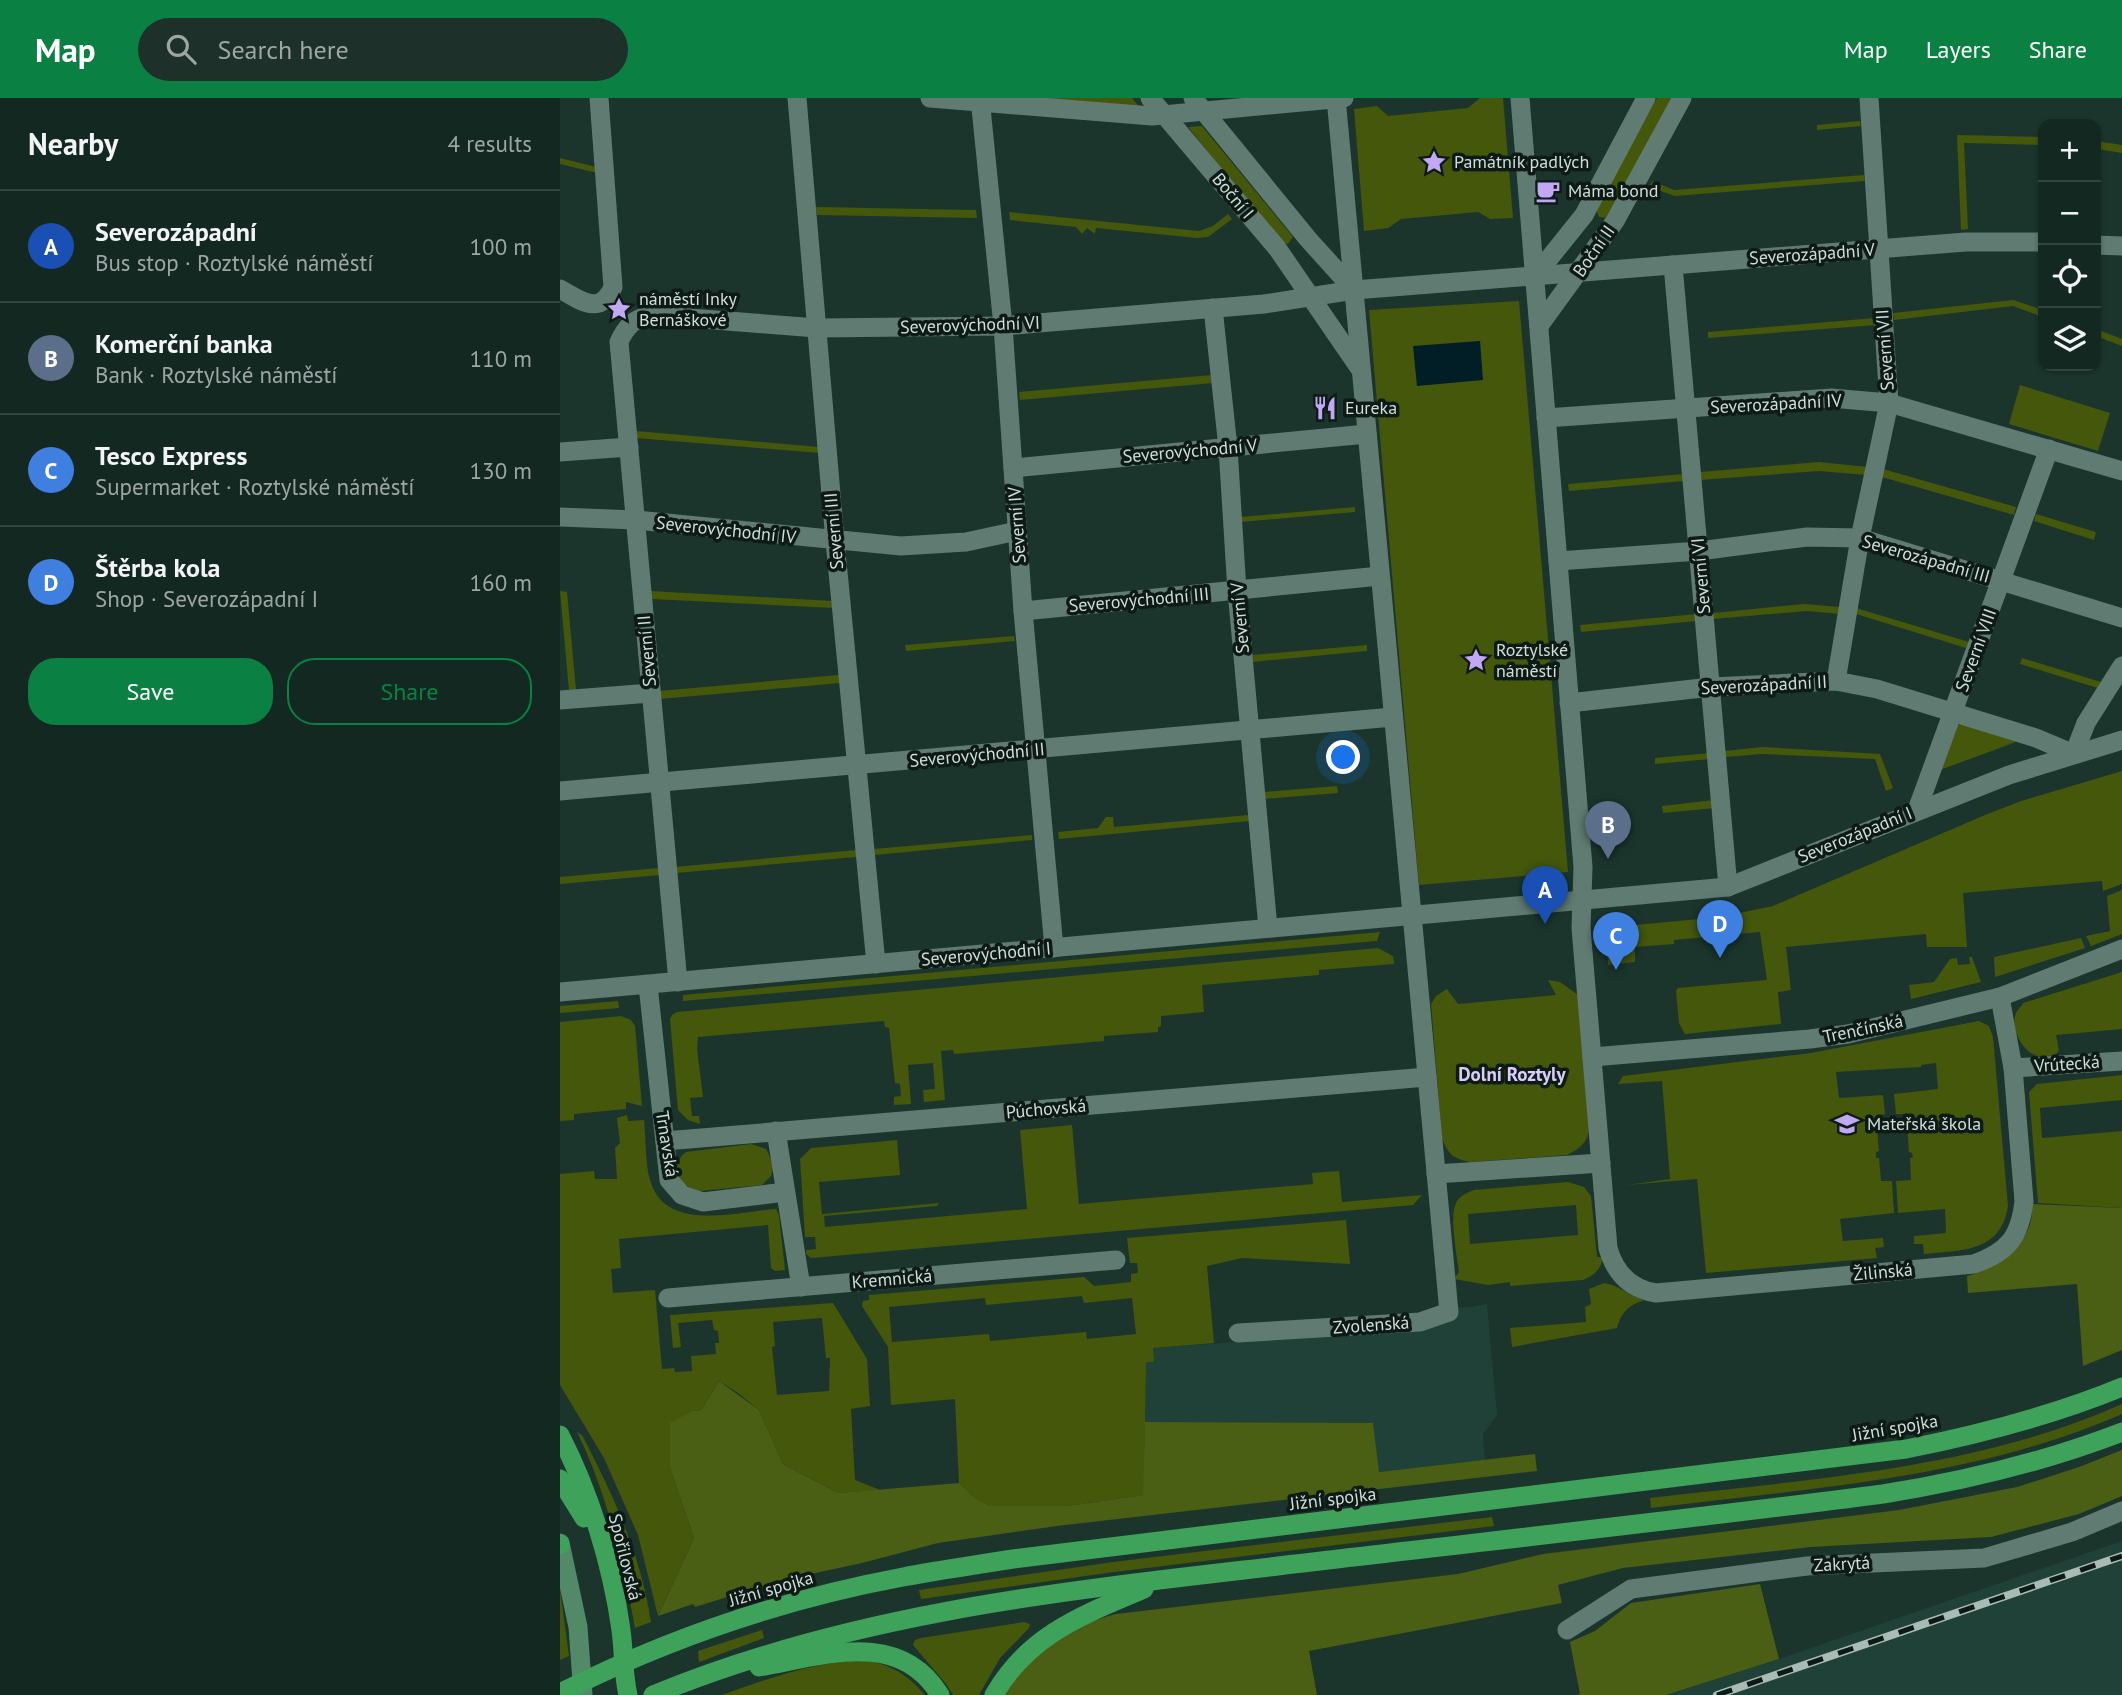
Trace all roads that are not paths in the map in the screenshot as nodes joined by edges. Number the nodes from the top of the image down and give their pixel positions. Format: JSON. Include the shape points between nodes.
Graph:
{"nodes":[{"id":1,"x":599,"y":98,"type":"edge"},
{"id":2,"x":797,"y":98,"type":"edge"},
{"id":3,"x":930,"y":98,"type":"edge"},
{"id":4,"x":1150,"y":98,"type":"edge"},
{"id":5,"x":1336,"y":98,"type":"edge"},
{"id":6,"x":1344,"y":98,"type":"edge"},
{"id":7,"x":1520,"y":98,"type":"edge"},
{"id":8,"x":1646,"y":98,"type":"edge"},
{"id":9,"x":1682,"y":98,"type":"edge"},
{"id":10,"x":1869,"y":98,"type":"edge"},
{"id":11,"x":980,"y":100,"type":"edge"},
{"id":12,"x":1199,"y":105,"type":"edge"},
{"id":13,"x":1165,"y":116,"type":"junction"},
{"id":14,"x":2038,"y":242,"type":"edge"},
{"id":15,"x":1879,"y":249,"type":"junction"},
{"id":16,"x":1673,"y":265,"type":"junction"},
{"id":17,"x":1580,"y":272,"type":"junction"},
{"id":18,"x":1535,"y":276,"type":"junction"},
{"id":19,"x":560,"y":289,"type":"edge"},
{"id":20,"x":1354,"y":290,"type":"junction"},
{"id":21,"x":1311,"y":298,"type":"junction"},
{"id":22,"x":1213,"y":308,"type":"junction"},
{"id":23,"x":631,"y":324,"type":"joint"},
{"id":24,"x":1003,"y":326,"type":"junction"},
{"id":25,"x":1539,"y":326,"type":"junction"},
{"id":26,"x":817,"y":328,"type":"junction"},
{"id":27,"x":1361,"y":370,"type":"junction"},
{"id":28,"x":1889,"y":403,"type":"junction"},
{"id":29,"x":1686,"y":409,"type":"junction"},
{"id":30,"x":1546,"y":418,"type":"junction"},
{"id":31,"x":1367,"y":434,"type":"junction"},
{"id":32,"x":629,"y":447,"type":"junction"},
{"id":33,"x":1228,"y":448,"type":"junction"},
{"id":34,"x":2049,"y":450,"type":"junction"},
{"id":35,"x":560,"y":452,"type":"edge"},
{"id":36,"x":1013,"y":468,"type":"junction"},
{"id":37,"x":2122,"y":471,"type":"edge"},
{"id":38,"x":560,"y":517,"type":"edge"},
{"id":39,"x":636,"y":520,"type":"junction"},
{"id":40,"x":1017,"y":531,"type":"junction"},
{"id":41,"x":1860,"y":538,"type":"junction"},
{"id":42,"x":835,"y":541,"type":"junction"},
{"id":43,"x":1699,"y":551,"type":"junction"},
{"id":44,"x":1558,"y":561,"type":"junction"},
{"id":45,"x":1380,"y":576,"type":"junction"},
{"id":46,"x":2001,"y":581,"type":"junction"},
{"id":47,"x":1237,"y":591,"type":"junction"},
{"id":48,"x":1023,"y":611,"type":"junction"},
{"id":49,"x":2122,"y":618,"type":"edge"},
{"id":50,"x":2122,"y":666,"type":"edge"},
{"id":51,"x":1836,"y":681,"type":"junction"},
{"id":52,"x":1711,"y":687,"type":"junction"},
{"id":53,"x":651,"y":693,"type":"junction"},
{"id":54,"x":560,"y":700,"type":"edge"},
{"id":55,"x":1569,"y":702,"type":"junction"},
{"id":56,"x":1954,"y":713,"type":"junction"},
{"id":57,"x":1393,"y":717,"type":"junction"},
{"id":58,"x":1249,"y":731,"type":"junction"},
{"id":59,"x":2122,"y":740,"type":"edge"},
{"id":60,"x":1036,"y":749,"type":"junction"},
{"id":61,"x":2074,"y":754,"type":"junction"},
{"id":62,"x":857,"y":766,"type":"junction"},
{"id":63,"x":659,"y":782,"type":"junction"},
{"id":64,"x":560,"y":791,"type":"edge"},
{"id":65,"x":1917,"y":810,"type":"junction"},
{"id":66,"x":1728,"y":887,"type":"junction"},
{"id":67,"x":1582,"y":900,"type":"junction"},
{"id":68,"x":1412,"y":915,"type":"junction"},
{"id":69,"x":1268,"y":929,"type":"junction"},
{"id":70,"x":1054,"y":948,"type":"junction"},
{"id":71,"x":2122,"y":949,"type":"edge"},
{"id":72,"x":876,"y":964,"type":"junction"},
{"id":73,"x":678,"y":982,"type":"junction"},
{"id":74,"x":648,"y":985,"type":"junction"},
{"id":75,"x":560,"y":992,"type":"edge"},
{"id":76,"x":2000,"y":997,"type":"junction"},
{"id":77,"x":1592,"y":1056,"type":"junction"},
{"id":78,"x":2122,"y":1061,"type":"edge"},
{"id":79,"x":2013,"y":1068,"type":"junction"},
{"id":80,"x":1427,"y":1077,"type":"junction"},
{"id":81,"x":776,"y":1131,"type":"junction"},
{"id":82,"x":665,"y":1141,"type":"junction"},
{"id":83,"x":1601,"y":1163,"type":"junction"},
{"id":84,"x":1436,"y":1174,"type":"junction"},
{"id":85,"x":785,"y":1192,"type":"junction"},
{"id":86,"x":1115,"y":1260,"type":"dead end"},
{"id":87,"x":801,"y":1287,"type":"junction"},
{"id":88,"x":668,"y":1298,"type":"dead end"},
{"id":89,"x":1238,"y":1334,"type":"dead end"},
{"id":90,"x":2122,"y":1387,"type":"edge"},
{"id":91,"x":2122,"y":1432,"type":"edge"},
{"id":92,"x":560,"y":1435,"type":"edge"},
{"id":93,"x":560,"y":1479,"type":"edge"},
{"id":94,"x":2122,"y":1511,"type":"edge"},
{"id":95,"x":560,"y":1544,"type":"edge"},
{"id":96,"x":606,"y":1559,"type":"junction"},
{"id":97,"x":1165,"y":1579,"type":"junction"},
{"id":98,"x":1567,"y":1630,"type":"dead end"},
{"id":99,"x":699,"y":1676,"type":"junction"},
{"id":100,"x":560,"y":1687,"type":"edge"},
{"id":101,"x":585,"y":1687,"type":"edge"},
{"id":102,"x":626,"y":1691,"type":"edge"},
{"id":103,"x":560,"y":1693,"type":"edge"},
{"id":104,"x":653,"y":1695,"type":"edge"},
{"id":105,"x":940,"y":1695,"type":"edge"},
{"id":106,"x":994,"y":1695,"type":"edge"}],
"edges":[{"from":1,"to":19,"type":"street","via":[[613,288],[602,302],[588,304]]},
{"from":2,"to":26,"type":"street","name":"Severní III"},
{"from":3,"to":11,"type":"street"},
{"from":4,"to":13,"type":"street","name":"Boční I"},
{"from":5,"to":6,"type":"street"},
{"from":5,"to":12,"type":"street"},
{"from":5,"to":20,"type":"street"},
{"from":7,"to":18,"type":"street"},
{"from":8,"to":18,"type":"street","name":"Boční II","via":[[1584,215]]},
{"from":9,"to":17,"type":"street","name":"Boční II","via":[[1615,221]]},
{"from":10,"to":15,"type":"street","name":"Severní VII"},
{"from":11,"to":13,"type":"street"},
{"from":11,"to":24,"type":"street","name":"Severní IV"},
{"from":12,"to":13,"type":"street"},
{"from":12,"to":20,"type":"street","name":"Boční I"},
{"from":13,"to":21,"type":"street","name":"Boční I","via":[[1277,248]]},
{"from":14,"to":15,"type":"street","name":"Severozápadní V"},
{"from":15,"to":16,"type":"street","name":"Severozápadní V"},
{"from":15,"to":28,"type":"street","name":"Severní VII"},
{"from":16,"to":17,"type":"street","name":"Severozápadní V"},
{"from":16,"to":29,"type":"street","name":"Severní VI"},
{"from":17,"to":18,"type":"street","name":"Severozápadní V"},
{"from":17,"to":25,"type":"street","name":"Boční II"},
{"from":18,"to":20,"type":"street"},
{"from":18,"to":25,"type":"street"},
{"from":20,"to":21,"type":"street","name":"Severovýchodní VI"},
{"from":20,"to":27,"type":"street"},
{"from":21,"to":22,"type":"street","name":"Severovýchodní VI"},
{"from":21,"to":27,"type":"street"},
{"from":22,"to":24,"type":"street","name":"Severovýchodní VI"},
{"from":22,"to":33,"type":"street","name":"Severní V"},
{"from":23,"to":26,"type":"street","name":"Severovýchodní VI","via":[[652,315]]},
{"from":23,"to":32,"type":"street","name":"Severní II","via":[[619,342]]},
{"from":24,"to":26,"type":"street","name":"Severovýchodní VI"},
{"from":24,"to":36,"type":"street","name":"Severní IV"},
{"from":25,"to":30,"type":"street"},
{"from":26,"to":42,"type":"street","name":"Severní III"},
{"from":27,"to":31,"type":"street"},
{"from":28,"to":29,"type":"street","name":"Severozápadní IV","via":[[1831,398]]},
{"from":28,"to":34,"type":"street","name":"Severozápadní IV"},
{"from":28,"to":41,"type":"street","name":"Severní VII"},
{"from":29,"to":30,"type":"street","name":"Severozápadní IV"},
{"from":29,"to":43,"type":"street","name":"Severní VI"},
{"from":30,"to":44,"type":"street"},
{"from":31,"to":33,"type":"street","name":"Severovýchodní V"},
{"from":31,"to":45,"type":"street"},
{"from":32,"to":35,"type":"street"},
{"from":32,"to":39,"type":"street","name":"Severní II"},
{"from":33,"to":36,"type":"street","name":"Severovýchodní V"},
{"from":33,"to":47,"type":"street","name":"Severní V"},
{"from":34,"to":37,"type":"street","name":"Severozápadní IV"},
{"from":34,"to":46,"type":"street","name":"Severní VIII"},
{"from":36,"to":40,"type":"street","name":"Severní IV"},
{"from":38,"to":39,"type":"street","name":"Severovýchodní IV"},
{"from":39,"to":42,"type":"street","name":"Severovýchodní IV"},
{"from":39,"to":53,"type":"street","name":"Severní II"},
{"from":40,"to":42,"type":"street","name":"Severovýchodní IV","via":[[929,545]]},
{"from":40,"to":48,"type":"street","name":"Severní IV"},
{"from":41,"to":43,"type":"street","name":"Severozápadní III","via":[[1807,537]]},
{"from":41,"to":46,"type":"street","name":"Severozápadní III"},
{"from":41,"to":51,"type":"street","name":"Severní VII"},
{"from":42,"to":62,"type":"street","name":"Severní III"},
{"from":43,"to":44,"type":"street","name":"Severozápadní III"},
{"from":43,"to":52,"type":"street","name":"Severní VI"},
{"from":44,"to":55,"type":"street"},
{"from":45,"to":47,"type":"street","name":"Severovýchodní III"},
{"from":45,"to":57,"type":"street"},
{"from":46,"to":49,"type":"street","name":"Severozápadní III"},
{"from":46,"to":56,"type":"street","name":"Severní VIII"},
{"from":47,"to":48,"type":"street","name":"Severovýchodní III"},
{"from":47,"to":58,"type":"street","name":"Severní V"},
{"from":48,"to":60,"type":"street","name":"Severní IV"},
{"from":50,"to":61,"type":"street","via":[[2086,723]]},
{"from":51,"to":52,"type":"street","name":"Severozápadní II"},
{"from":51,"to":56,"type":"street","name":"Severozápadní II"},
{"from":52,"to":55,"type":"street","name":"Severozápadní II"},
{"from":52,"to":66,"type":"street","name":"Severní VI"},
{"from":53,"to":54,"type":"street"},
{"from":53,"to":63,"type":"street","name":"Severní II"},
{"from":55,"to":67,"type":"street"},
{"from":56,"to":61,"type":"street","name":"Severozápadní II"},
{"from":56,"to":65,"type":"street","name":"Severní VIII"},
{"from":57,"to":58,"type":"street","name":"Severovýchodní II"},
{"from":57,"to":68,"type":"street"},
{"from":58,"to":60,"type":"street","name":"Severovýchodní II"},
{"from":58,"to":69,"type":"street","name":"Severní V"},
{"from":59,"to":61,"type":"street","name":"Severozápadní I"},
{"from":60,"to":62,"type":"street","name":"Severovýchodní II"},
{"from":60,"to":70,"type":"street","name":"Severní IV"},
{"from":61,"to":65,"type":"street","name":"Severozápadní I"},
{"from":62,"to":63,"type":"street","name":"Severovýchodní II"},
{"from":62,"to":72,"type":"street","name":"Severní III"},
{"from":63,"to":64,"type":"street","name":"Severovýchodní II"},
{"from":63,"to":73,"type":"street","name":"Severní II"},
{"from":65,"to":66,"type":"street","name":"Severozápadní I"},
{"from":66,"to":67,"type":"street","name":"Severozápadní I"},
{"from":67,"to":68,"type":"street"},
{"from":67,"to":77,"type":"street"},
{"from":68,"to":69,"type":"street","name":"Severovýchodní I"},
{"from":68,"to":80,"type":"street"},
{"from":69,"to":70,"type":"street","name":"Severovýchodní I"},
{"from":70,"to":72,"type":"street","name":"Severovýchodní I"},
{"from":71,"to":76,"type":"street","name":"Trenčínská"},
{"from":72,"to":73,"type":"street","name":"Severovýchodní I"},
{"from":73,"to":74,"type":"street","name":"Severovýchodní I"},
{"from":74,"to":75,"type":"street","name":"Severovýchodní I"},
{"from":74,"to":82,"type":"street","name":"Trnavská"},
{"from":76,"to":77,"type":"street","name":"Trenčínská","via":[[1823,1037]]},
{"from":76,"to":79,"type":"street","name":"Žilinská"},
{"from":77,"to":83,"type":"street"},
{"from":78,"to":79,"type":"street","name":"Vrútecká"},
{"from":79,"to":83,"type":"street","name":"Žilinská","via":[[2022,1216],[2009,1244],[1994,1257],[1974,1264],[1643,1291],[1612,1264]]},
{"from":80,"to":81,"type":"street","name":"Púchovská"},
{"from":80,"to":84,"type":"street"},
{"from":81,"to":82,"type":"street","name":"Púchovská"},
{"from":81,"to":85,"type":"street"},
{"from":82,"to":85,"type":"street","name":"Trnavská","via":[[670,1180],[682,1195],[703,1202]]},
{"from":83,"to":84,"type":"street"},
{"from":84,"to":89,"type":"street","name":"Zvolenská","via":[[1449,1312],[1420,1322]]},
{"from":85,"to":87,"type":"street"},
{"from":86,"to":87,"type":"street","name":"Kremnická"},
{"from":87,"to":88,"type":"street","name":"Kremnická"},
{"from":90,"to":101,"type":"highway","name":"Jižní spojka","via":[[2003,1428],[1906,1449],[1013,1559],[901,1577],[697,1634]]},
{"from":91,"to":97,"type":"highway","via":[[2005,1470],[1897,1492]]},
{"from":92,"to":96,"type":"highway","name":"Spořilovská","via":[[582,1483]]},
{"from":93,"to":96,"type":"highway"},
{"from":94,"to":98,"type":"street","name":"Zakrytá","via":[[2072,1532],[1984,1558],[1807,1566],[1631,1589]]},
{"from":95,"to":101,"type":"main road"},
{"from":96,"to":102,"type":"highway","name":"Spořilovská","via":[[621,1630]]},
{"from":97,"to":99,"type":"highway","via":[[900,1619],[799,1644]]},
{"from":97,"to":106,"type":"highway","via":[[1048,1635],[1018,1662]]},
{"from":99,"to":104,"type":"highway"},
{"from":99,"to":105,"type":"highway","via":[[849,1652],[878,1652],[918,1667]]},
{"from":100,"to":101,"type":"highway"},
{"from":101,"to":103,"type":"highway","name":"Jižní spojka"}]}
